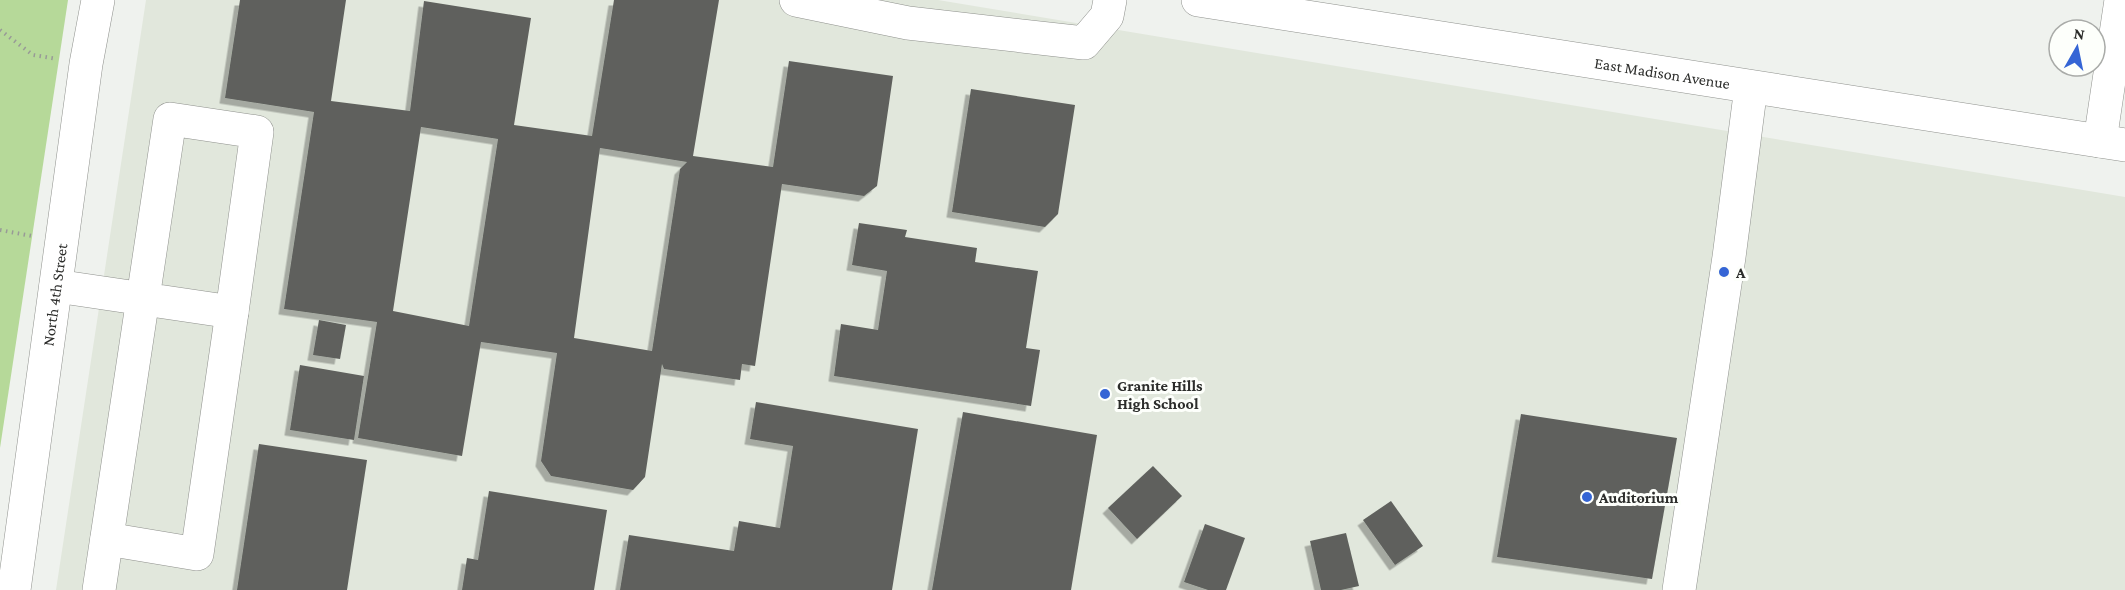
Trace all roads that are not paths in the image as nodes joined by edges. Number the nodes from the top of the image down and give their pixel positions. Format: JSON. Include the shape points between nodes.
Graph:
{"nodes":[{"id":1,"x":98,"y":0,"type":"edge"},
{"id":2,"x":796,"y":0,"type":"edge"},
{"id":3,"x":1110,"y":0,"type":"edge"},
{"id":4,"x":1198,"y":0,"type":"edge"},
{"id":5,"x":2121,"y":0,"type":"edge"},
{"id":6,"x":1751,"y":87,"type":"junction"},
{"id":7,"x":2113,"y":143,"type":"edge"},
{"id":8,"x":56,"y":286,"type":"junction"},
{"id":9,"x":144,"y":299,"type":"junction"},
{"id":10,"x":232,"y":312,"type":"junction"},
{"id":11,"x":107,"y":539,"type":"junction"},
{"id":12,"x":22,"y":589,"type":"edge"},
{"id":13,"x":99,"y":590,"type":"edge"},
{"id":14,"x":1679,"y":590,"type":"edge"}],
"edges":[{"from":1,"to":8,"type":"street","name":"North 4th Street"},
{"from":2,"to":3,"type":"street","via":[[908,23],[1084,42],[1107,16]]},
{"from":4,"to":6,"type":"street","name":"East Madison Avenue"},
{"from":5,"to":7,"type":"street"},
{"from":6,"to":7,"type":"street","name":"East Madison Avenue"},
{"from":6,"to":14,"type":"street"},
{"from":8,"to":9,"type":"street"},
{"from":8,"to":12,"type":"street","name":"North 4th Street"},
{"from":9,"to":10,"type":"street"},
{"from":9,"to":10,"type":"street","via":[[170,119],[257,132]]},
{"from":9,"to":11,"type":"street"},
{"from":10,"to":11,"type":"street","via":[[197,554]]},
{"from":11,"to":13,"type":"street"}]}
